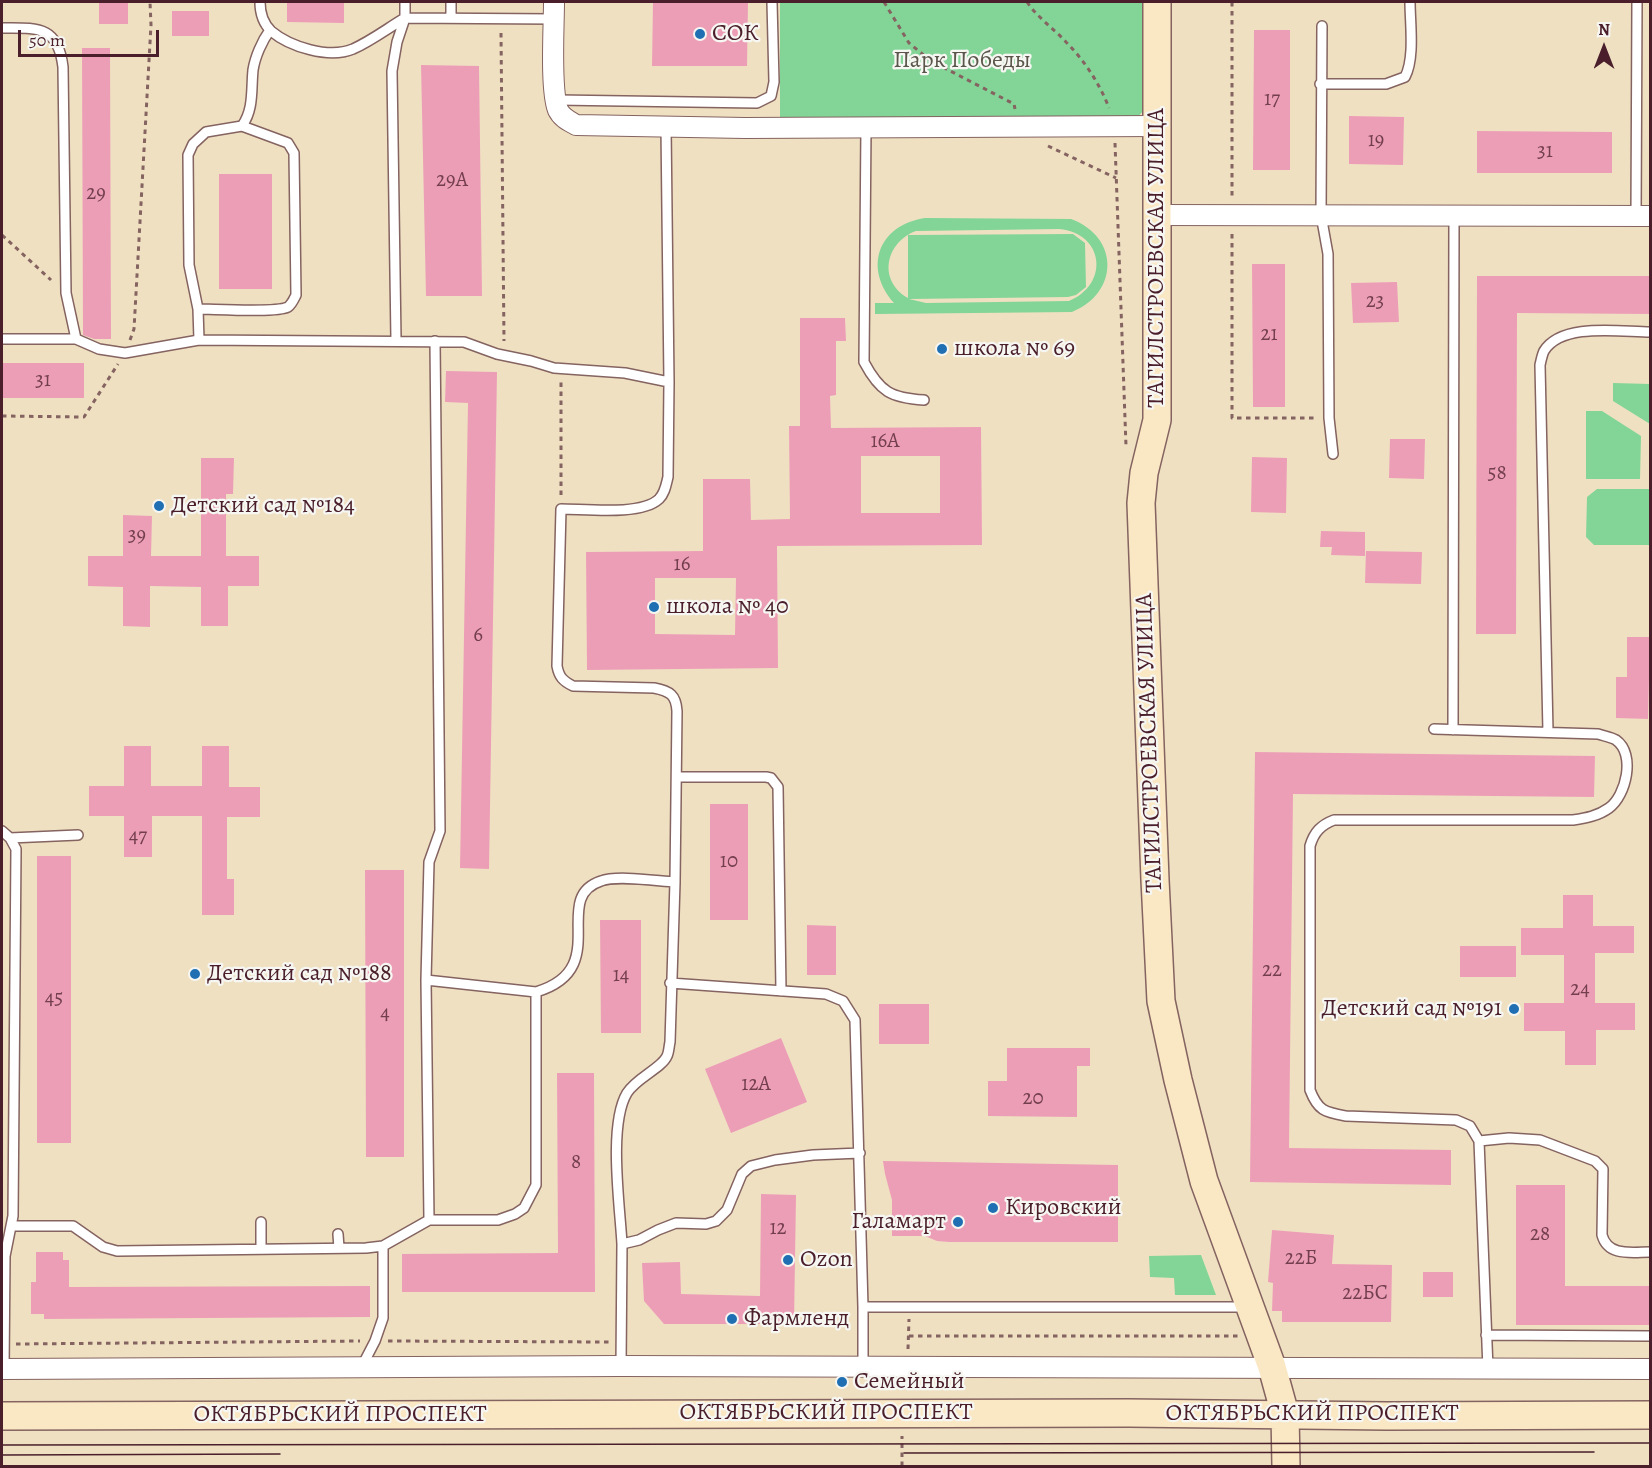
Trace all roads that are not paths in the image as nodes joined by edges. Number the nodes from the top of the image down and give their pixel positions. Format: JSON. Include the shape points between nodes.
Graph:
{"nodes":[{"id":1,"x":260,"y":2,"type":"edge"},
{"id":2,"x":405,"y":2,"type":"edge"},
{"id":3,"x":451,"y":2,"type":"edge"},
{"id":4,"x":772,"y":2,"type":"edge"},
{"id":5,"x":1157,"y":2,"type":"edge"},
{"id":6,"x":1410,"y":2,"type":"edge"},
{"id":7,"x":1638,"y":2,"type":"edge"},
{"id":8,"x":554,"y":10,"type":"edge"},
{"id":9,"x":451,"y":17,"type":"junction"},
{"id":10,"x":405,"y":18,"type":"junction"},
{"id":11,"x":1322,"y":26,"type":"dead end"},
{"id":12,"x":2,"y":28,"type":"edge"},
{"id":13,"x":270,"y":30,"type":"junction"},
{"id":14,"x":1320,"y":84,"type":"junction"},
{"id":15,"x":556,"y":100,"type":"junction"},
{"id":16,"x":243,"y":126,"type":"junction"},
{"id":17,"x":1156,"y":126,"type":"junction"},
{"id":18,"x":666,"y":127,"type":"junction"},
{"id":19,"x":866,"y":127,"type":"junction"},
{"id":20,"x":1157,"y":215,"type":"junction"},
{"id":21,"x":1321,"y":215,"type":"junction"},
{"id":22,"x":1454,"y":215,"type":"junction"},
{"id":23,"x":1643,"y":216,"type":"edge"},
{"id":24,"x":198,"y":309,"type":"junction"},
{"id":25,"x":1650,"y":332,"type":"edge"},
{"id":26,"x":2,"y":339,"type":"edge"},
{"id":27,"x":76,"y":339,"type":"junction"},
{"id":28,"x":199,"y":340,"type":"junction"},
{"id":29,"x":396,"y":340,"type":"junction"},
{"id":30,"x":435,"y":341,"type":"junction"},
{"id":31,"x":669,"y":382,"type":"junction"},
{"id":32,"x":924,"y":400,"type":"dead end"},
{"id":33,"x":1333,"y":454,"type":"dead end"},
{"id":34,"x":1434,"y":729,"type":"dead end"},
{"id":35,"x":1453,"y":730,"type":"junction"},
{"id":36,"x":1548,"y":732,"type":"junction"},
{"id":37,"x":678,"y":777,"type":"junction"},
{"id":38,"x":2,"y":831,"type":"edge"},
{"id":39,"x":78,"y":835,"type":"dead end"},
{"id":40,"x":10,"y":837,"type":"junction"},
{"id":41,"x":675,"y":882,"type":"junction"},
{"id":42,"x":426,"y":980,"type":"junction"},
{"id":43,"x":670,"y":983,"type":"junction"},
{"id":44,"x":781,"y":991,"type":"junction"},
{"id":45,"x":536,"y":992,"type":"junction"},
{"id":46,"x":1479,"y":1140,"type":"junction"},
{"id":47,"x":2,"y":1141,"type":"edge"},
{"id":48,"x":14,"y":1141,"type":"junction"},
{"id":49,"x":860,"y":1153,"type":"junction"},
{"id":50,"x":429,"y":1220,"type":"junction"},
{"id":51,"x":261,"y":1222,"type":"dead end"},
{"id":52,"x":12,"y":1226,"type":"junction"},
{"id":53,"x":338,"y":1234,"type":"dead end"},
{"id":54,"x":622,"y":1244,"type":"junction"},
{"id":55,"x":383,"y":1246,"type":"junction"},
{"id":56,"x":339,"y":1248,"type":"junction"},
{"id":57,"x":261,"y":1249,"type":"junction"},
{"id":58,"x":1650,"y":1252,"type":"edge"},
{"id":59,"x":863,"y":1306,"type":"junction"},
{"id":60,"x":1250,"y":1307,"type":"junction"},
{"id":61,"x":1486,"y":1335,"type":"junction"},
{"id":62,"x":1650,"y":1336,"type":"edge"},
{"id":63,"x":621,"y":1366,"type":"junction"},
{"id":64,"x":863,"y":1366,"type":"junction"},
{"id":65,"x":1272,"y":1367,"type":"junction"},
{"id":66,"x":361,"y":1368,"type":"junction"},
{"id":67,"x":3,"y":1369,"type":"edge"},
{"id":68,"x":1488,"y":1369,"type":"junction"},
{"id":69,"x":1650,"y":1369,"type":"edge"},
{"id":70,"x":1285,"y":1414,"type":"junction"},
{"id":71,"x":1650,"y":1415,"type":"edge"},
{"id":72,"x":2,"y":1416,"type":"edge"},
{"id":73,"x":1286,"y":1467,"type":"edge"}],
"edges":[{"from":1,"to":13,"type":"lane","via":[[260,13]]},
{"from":2,"to":10,"type":"lane"},
{"from":3,"to":9,"type":"lane"},
{"from":4,"to":15,"type":"lane","via":[[774,82],[771,96],[765,100]]},
{"from":5,"to":17,"type":"main road","name":"ТАГИЛСТРОЕВСКАЯ УЛИЦА"},
{"from":6,"to":14,"type":"lane","via":[[1410,59],[1405,77],[1386,84]]},
{"from":7,"to":23,"type":"lane"},
{"from":8,"to":9,"type":"lane","via":[[501,19]]},
{"from":8,"to":15,"type":"street"},
{"from":9,"to":10,"type":"lane"},
{"from":10,"to":13,"type":"lane","via":[[351,50],[303,49]]},
{"from":10,"to":29,"type":"lane","via":[[392,71]]},
{"from":11,"to":14,"type":"lane"},
{"from":12,"to":27,"type":"lane","via":[[43,31],[54,38],[61,50],[66,293]]},
{"from":13,"to":16,"type":"lane","via":[[254,67],[249,117]]},
{"from":14,"to":21,"type":"lane"},
{"from":15,"to":18,"type":"street","via":[[565,119],[576,125]]},
{"from":16,"to":24,"type":"lane","via":[[206,132],[188,155],[189,265]]},
{"from":16,"to":24,"type":"lane","via":[[288,143],[294,153],[296,295],[287,308]]},
{"from":17,"to":19,"type":"street"},
{"from":17,"to":20,"type":"main road","name":"ТАГИЛСТРОЕВСКАЯ УЛИЦА"},
{"from":18,"to":19,"type":"street"},
{"from":18,"to":31,"type":"lane"},
{"from":19,"to":32,"type":"lane","via":[[864,362],[875,382],[891,395]]},
{"from":20,"to":21,"type":"street"},
{"from":20,"to":60,"type":"main road","name":"ТАГИЛСТРОЕВСКАЯ УЛИЦА","via":[[1157,420],[1141,503],[1161,1001],[1204,1180]]},
{"from":21,"to":22,"type":"street"},
{"from":21,"to":33,"type":"lane","via":[[1328,254],[1329,418]]},
{"from":22,"to":23,"type":"street"},
{"from":22,"to":35,"type":"lane"},
{"from":24,"to":28,"type":"lane"},
{"from":25,"to":36,"type":"lane","via":[[1566,333],[1543,352],[1540,365]]},
{"from":26,"to":27,"type":"lane"},
{"from":27,"to":28,"type":"lane","via":[[99,349],[125,353]]},
{"from":28,"to":29,"type":"lane"},
{"from":29,"to":30,"type":"lane"},
{"from":30,"to":31,"type":"lane","via":[[464,342],[561,369],[625,373]]},
{"from":30,"to":42,"type":"lane","via":[[440,831],[429,862]]},
{"from":31,"to":37,"type":"lane","via":[[668,477],[660,499],[636,509],[561,508],[557,666],[559,676],[573,687],[654,688],[673,695],[678,711]]},
{"from":34,"to":35,"type":"lane"},
{"from":35,"to":36,"type":"lane"},
{"from":36,"to":46,"type":"lane","via":[[1598,734],[1622,747],[1626,782],[1609,808],[1573,820],[1334,820],[1318,830],[1310,846],[1310,1090],[1314,1101],[1320,1109],[1346,1116],[1456,1120],[1470,1126]]},
{"from":37,"to":41,"type":"lane"},
{"from":37,"to":44,"type":"lane","via":[[766,777],[778,787]]},
{"from":38,"to":40,"type":"lane"},
{"from":39,"to":40,"type":"lane"},
{"from":40,"to":48,"type":"lane","via":[[16,849]]},
{"from":41,"to":43,"type":"lane"},
{"from":41,"to":45,"type":"lane","via":[[603,880],[590,886],[577,912],[577,956],[570,973],[551,988]]},
{"from":42,"to":45,"type":"lane"},
{"from":42,"to":50,"type":"lane"},
{"from":43,"to":44,"type":"lane"},
{"from":43,"to":54,"type":"lane","via":[[670,1042],[666,1057],[635,1082],[619,1112]]},
{"from":44,"to":49,"type":"lane","via":[[836,997],[855,1020]]},
{"from":45,"to":50,"type":"lane","via":[[536,1185],[531,1198],[524,1208],[498,1220]]},
{"from":46,"to":58,"type":"lane","via":[[1540,1140],[1595,1161],[1604,1176],[1604,1242],[1614,1251]]},
{"from":46,"to":61,"type":"lane"},
{"from":47,"to":48,"type":"lane"},
{"from":48,"to":52,"type":"lane"},
{"from":49,"to":54,"type":"lane","via":[[813,1155],[751,1166],[742,1174],[727,1210],[716,1221],[676,1223]]},
{"from":49,"to":59,"type":"lane"},
{"from":50,"to":55,"type":"lane"},
{"from":51,"to":57,"type":"lane"},
{"from":52,"to":57,"type":"lane","via":[[73,1226],[110,1250]]},
{"from":52,"to":67,"type":"lane","via":[[5,1256]]},
{"from":53,"to":56,"type":"lane"},
{"from":54,"to":63,"type":"lane"},
{"from":55,"to":56,"type":"lane"},
{"from":55,"to":66,"type":"lane","via":[[383,1318]]},
{"from":56,"to":57,"type":"lane"},
{"from":59,"to":60,"type":"lane"},
{"from":59,"to":64,"type":"lane"},
{"from":60,"to":65,"type":"main road","name":"ТАГИЛСТРОЕВСКАЯ УЛИЦА"},
{"from":61,"to":62,"type":"lane"},
{"from":61,"to":68,"type":"lane"},
{"from":63,"to":64,"type":"street"},
{"from":63,"to":66,"type":"street"},
{"from":64,"to":65,"type":"street"},
{"from":65,"to":68,"type":"street"},
{"from":65,"to":70,"type":"main road","name":"ТАГИЛСТРОЕВСКАЯ УЛИЦА"},
{"from":66,"to":67,"type":"street"},
{"from":68,"to":69,"type":"street"},
{"from":70,"to":71,"type":"main road","name":"ОКТЯБРЬСКИЙ ПРОСПЕКТ"},
{"from":70,"to":72,"type":"main road","name":"ОКТЯБРЬСКИЙ ПРОСПЕКТ"},
{"from":70,"to":73,"type":"main road","name":"ТАГИЛСТРОЕВСКАЯ УЛИЦА"}]}
